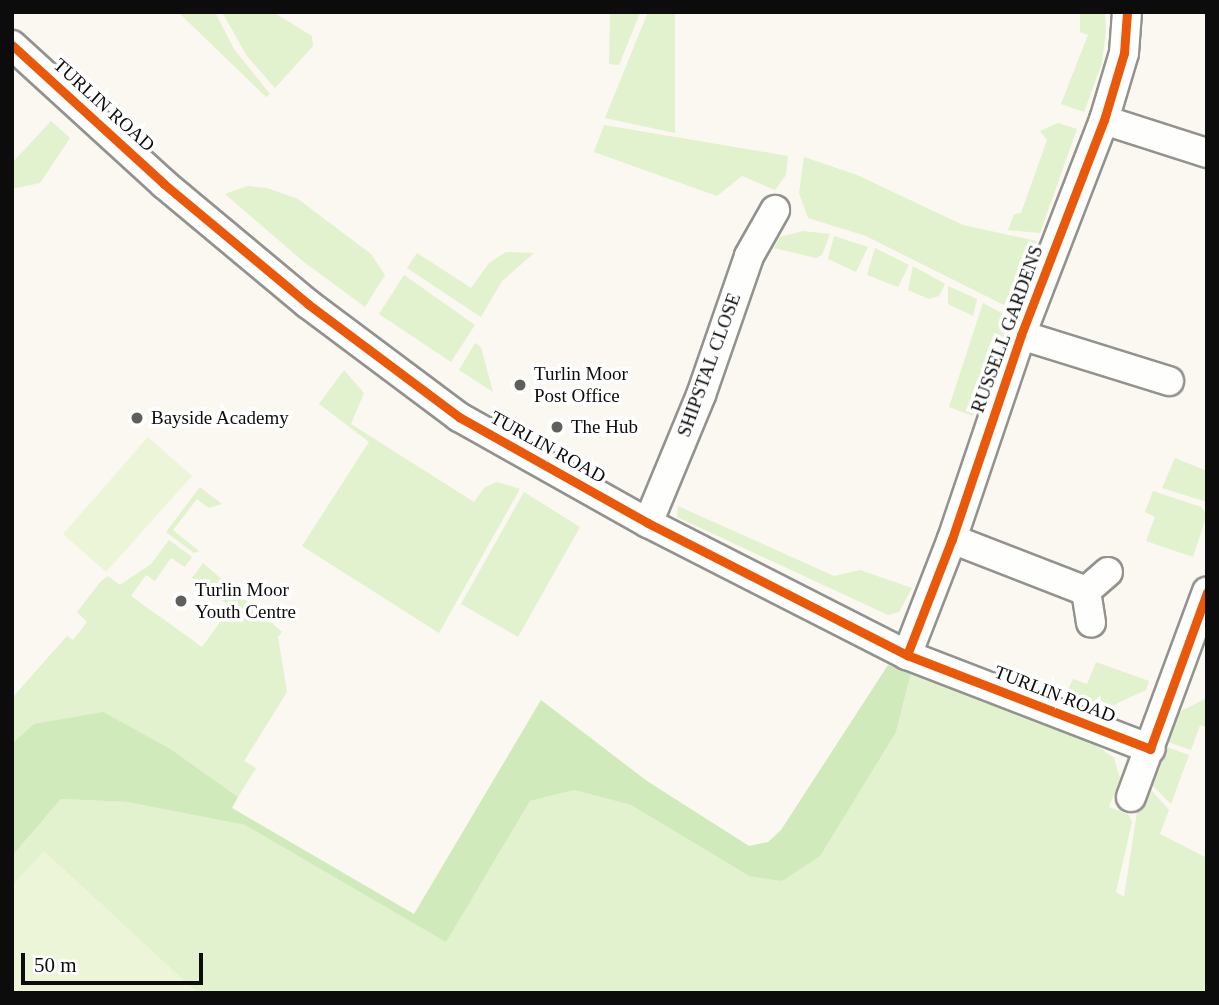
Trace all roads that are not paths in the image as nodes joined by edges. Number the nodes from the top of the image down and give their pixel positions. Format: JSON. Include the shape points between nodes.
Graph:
{"nodes":[{"id":1,"x":1127,"y":12,"type":"edge"},
{"id":2,"x":12,"y":45,"type":"edge"},
{"id":3,"x":1104,"y":120,"type":"junction"},
{"id":4,"x":1207,"y":153,"type":"edge"},
{"id":5,"x":775,"y":210,"type":"dead end"},
{"id":6,"x":1021,"y":335,"type":"junction"},
{"id":7,"x":1169,"y":382,"type":"dead end"},
{"id":8,"x":648,"y":523,"type":"junction"},
{"id":9,"x":952,"y":539,"type":"junction"},
{"id":10,"x":1108,"y":572,"type":"dead end"},
{"id":11,"x":1086,"y":591,"type":"junction"},
{"id":12,"x":1207,"y":592,"type":"edge"},
{"id":13,"x":1091,"y":623,"type":"dead end"},
{"id":14,"x":907,"y":655,"type":"junction"},
{"id":15,"x":1196,"y":656,"type":"edge"},
{"id":16,"x":1150,"y":749,"type":"junction"},
{"id":17,"x":1131,"y":797,"type":"dead end"}],
"edges":[{"from":1,"to":3,"type":"street","name":"RUSSELL GARDENS","via":[[1124,53]]},
{"from":2,"to":8,"type":"street","name":"TURLIN ROAD","via":[[164,184],[395,373],[459,417]]},
{"from":3,"to":4,"type":"street"},
{"from":3,"to":6,"type":"street","name":"RUSSELL GARDENS"},
{"from":5,"to":8,"type":"street","name":"SHIPSTAL CLOSE","via":[[749,256],[701,395]]},
{"from":6,"to":7,"type":"street","name":"RUSSELL GARDENS"},
{"from":6,"to":9,"type":"street","name":"RUSSELL GARDENS"},
{"from":8,"to":14,"type":"street","name":"TURLIN ROAD"},
{"from":9,"to":11,"type":"street"},
{"from":9,"to":14,"type":"street","name":"RUSSELL GARDENS"},
{"from":10,"to":11,"type":"street"},
{"from":11,"to":13,"type":"street"},
{"from":12,"to":15,"type":"street"},
{"from":14,"to":16,"type":"street","name":"TURLIN ROAD"},
{"from":15,"to":16,"type":"street"},
{"from":16,"to":17,"type":"street"}]}
